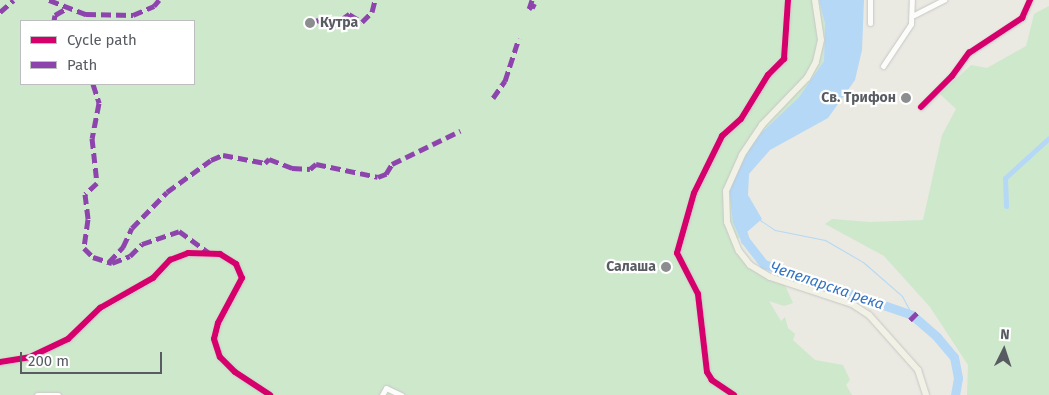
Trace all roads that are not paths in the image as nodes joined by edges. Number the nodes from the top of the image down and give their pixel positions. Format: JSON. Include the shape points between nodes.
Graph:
{"nodes":[{"id":1,"x":788,"y":0,"type":"edge"},
{"id":2,"x":815,"y":0,"type":"edge"},
{"id":3,"x":870,"y":0,"type":"edge"},
{"id":4,"x":912,"y":0,"type":"edge"},
{"id":5,"x":944,"y":0,"type":"edge"},
{"id":6,"x":1030,"y":0,"type":"edge"},
{"id":7,"x":914,"y":15,"type":"junction"},
{"id":8,"x":870,"y":23,"type":"dead end"},
{"id":9,"x":883,"y":66,"type":"dead end"},
{"id":10,"x":921,"y":107,"type":"dead end"},
{"id":11,"x":0,"y":362,"type":"edge"},
{"id":12,"x":37,"y":395,"type":"edge"},
{"id":13,"x":58,"y":395,"type":"edge"},
{"id":14,"x":270,"y":395,"type":"edge"},
{"id":15,"x":382,"y":395,"type":"edge"},
{"id":16,"x":400,"y":395,"type":"edge"},
{"id":17,"x":734,"y":395,"type":"edge"},
{"id":18,"x":926,"y":395,"type":"edge"}],
"edges":[{"from":1,"to":17,"type":"street","via":[[784,59],[768,75],[741,119],[722,136],[694,193],[677,254],[698,294],[707,372],[712,380]]},
{"from":2,"to":18,"type":"main road","via":[[821,40],[816,62],[807,78],[762,125],[742,155],[726,191],[727,222],[739,251],[750,265],[770,276],[852,304],[869,315],[918,370]]},
{"from":3,"to":8,"type":"street"},
{"from":4,"to":7,"type":"street"},
{"from":5,"to":7,"type":"street"},
{"from":6,"to":10,"type":"street","via":[[1022,18],[969,52],[942,88],[924,100]]},
{"from":7,"to":9,"type":"street"},
{"from":11,"to":14,"type":"street","via":[[30,357],[68,339],[100,308],[153,278],[170,260],[188,253],[215,253],[236,264],[242,278],[218,323],[214,339],[220,357],[235,372]]},
{"from":12,"to":13,"type":"street"},
{"from":15,"to":16,"type":"street","via":[[386,388]]}]}
